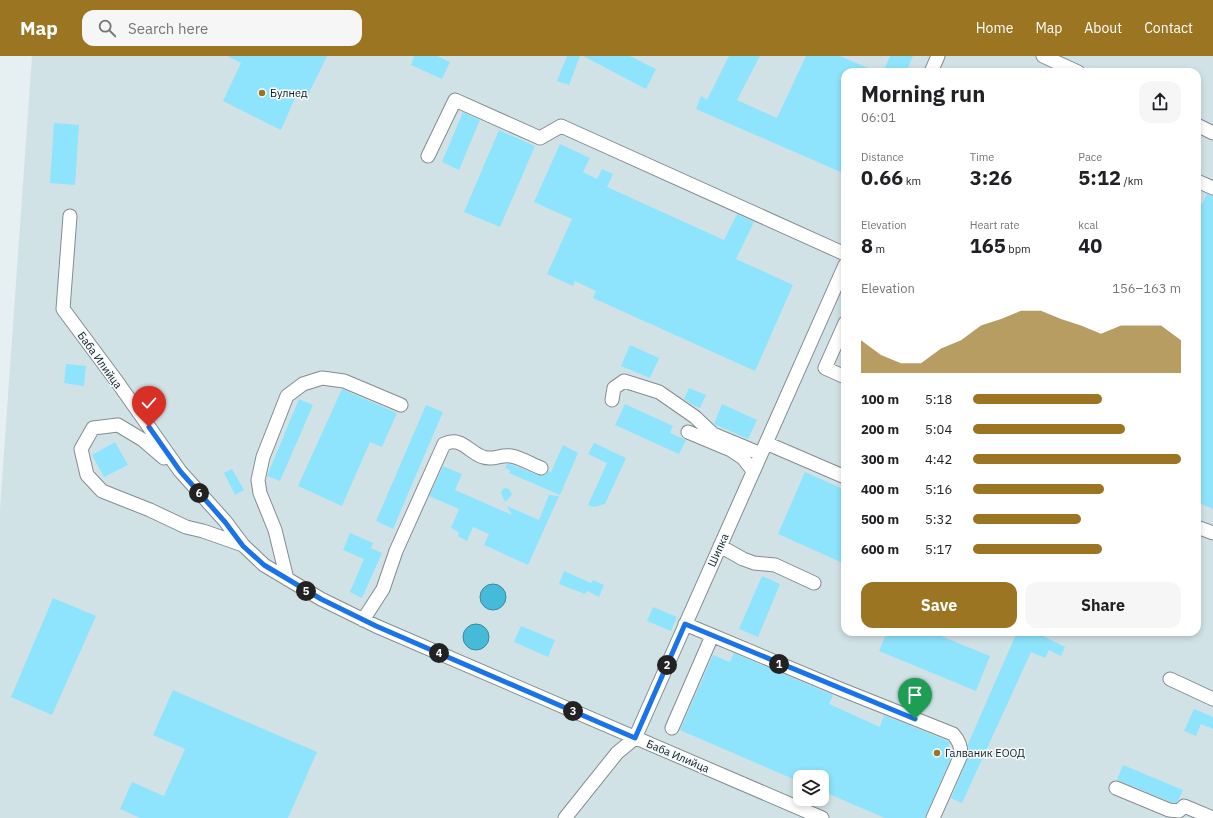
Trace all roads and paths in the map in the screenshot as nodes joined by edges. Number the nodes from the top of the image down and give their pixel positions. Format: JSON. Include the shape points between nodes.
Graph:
{"nodes":[{"id":1,"x":938,"y":56,"type":"edge"},
{"id":2,"x":1043,"y":56,"type":"edge"},
{"id":3,"x":933,"y":68,"type":"edge"},
{"id":4,"x":1069,"y":68,"type":"edge"},
{"id":5,"x":1201,"y":127,"type":"edge"},
{"id":6,"x":1213,"y":132,"type":"edge"},
{"id":7,"x":428,"y":156,"type":"dead end"},
{"id":8,"x":1201,"y":183,"type":"edge"},
{"id":9,"x":1213,"y":188,"type":"edge"},
{"id":10,"x":70,"y":216,"type":"dead end"},
{"id":11,"x":841,"y":252,"type":"edge"},
{"id":12,"x":841,"y":274,"type":"edge"},
{"id":13,"x":841,"y":332,"type":"edge"},
{"id":14,"x":841,"y":374,"type":"edge"},
{"id":15,"x":612,"y":400,"type":"dead end"},
{"id":16,"x":401,"y":405,"type":"dead end"},
{"id":17,"x":688,"y":432,"type":"dead end"},
{"id":18,"x":764,"y":448,"type":"junction"},
{"id":19,"x":541,"y":468,"type":"dead end"},
{"id":20,"x":180,"y":471,"type":"junction"},
{"id":21,"x":754,"y":471,"type":"junction"},
{"id":22,"x":841,"y":476,"type":"edge"},
{"id":23,"x":1201,"y":529,"type":"edge"},
{"id":24,"x":1213,"y":534,"type":"edge"},
{"id":25,"x":243,"y":546,"type":"junction"},
{"id":26,"x":720,"y":546,"type":"junction"},
{"id":27,"x":287,"y":579,"type":"junction"},
{"id":28,"x":814,"y":583,"type":"dead end"},
{"id":29,"x":363,"y":620,"type":"junction"},
{"id":30,"x":685,"y":624,"type":"junction"},
{"id":31,"x":712,"y":636,"type":"junction"},
{"id":32,"x":1170,"y":679,"type":"dead end"},
{"id":33,"x":1213,"y":699,"type":"edge"},
{"id":34,"x":672,"y":728,"type":"dead end"},
{"id":35,"x":635,"y":738,"type":"junction"},
{"id":36,"x":1116,"y":788,"type":"dead end"},
{"id":37,"x":565,"y":818,"type":"edge"},
{"id":38,"x":822,"y":818,"type":"edge"},
{"id":39,"x":933,"y":818,"type":"edge"},
{"id":40,"x":1213,"y":818,"type":"edge"}],
"edges":[{"from":1,"to":3,"type":"street"},
{"from":2,"to":4,"type":"street"},
{"from":5,"to":6,"type":"street"},
{"from":7,"to":11,"type":"street","via":[[455,100],[540,138],[561,126]]},
{"from":8,"to":9,"type":"street"},
{"from":10,"to":20,"type":"street","name":"Баба Илийца","via":[[62,309]]},
{"from":12,"to":18,"type":"street","name":"Шипка"},
{"from":13,"to":14,"type":"street","via":[[825,368]]},
{"from":15,"to":18,"type":"street","via":[[614,388],[624,381],[659,392],[695,417],[713,434]]},
{"from":16,"to":27,"type":"street","via":[[344,381],[322,378],[303,384],[287,396],[263,457],[258,480],[260,493],[275,530]]},
{"from":17,"to":21,"type":"street","via":[[731,450],[743,458]]},
{"from":18,"to":21,"type":"street","name":"Шипка"},
{"from":18,"to":22,"type":"street"},
{"from":19,"to":29,"type":"street","via":[[511,456],[492,459],[482,457],[458,442],[450,441],[444,444],[396,551],[383,589]]},
{"from":20,"to":25,"type":"street","name":"Баба Илийца"},
{"from":20,"to":25,"type":"street","via":[[143,440],[118,425],[93,428],[81,449],[87,475],[102,491],[186,527]]},
{"from":21,"to":26,"type":"street","name":"Шипка"},
{"from":23,"to":24,"type":"street"},
{"from":25,"to":27,"type":"street","name":"Баба Илийца","via":[[264,565]]},
{"from":26,"to":28,"type":"street","via":[[754,563],[775,565]]},
{"from":26,"to":30,"type":"street","name":"Шипка"},
{"from":27,"to":29,"type":"street","name":"Баба Илийца"},
{"from":29,"to":35,"type":"street","name":"Баба Илийца"},
{"from":30,"to":31,"type":"street"},
{"from":30,"to":35,"type":"street","name":"Шипка"},
{"from":31,"to":34,"type":"street"},
{"from":31,"to":39,"type":"street","via":[[952,734],[958,740],[961,755]]},
{"from":32,"to":33,"type":"street"},
{"from":35,"to":37,"type":"street","name":"Шипка","via":[[618,753]]},
{"from":35,"to":38,"type":"street","name":"Баба Илийца"},
{"from":36,"to":40,"type":"street","via":[[1169,810],[1179,811],[1184,806]]}]}
